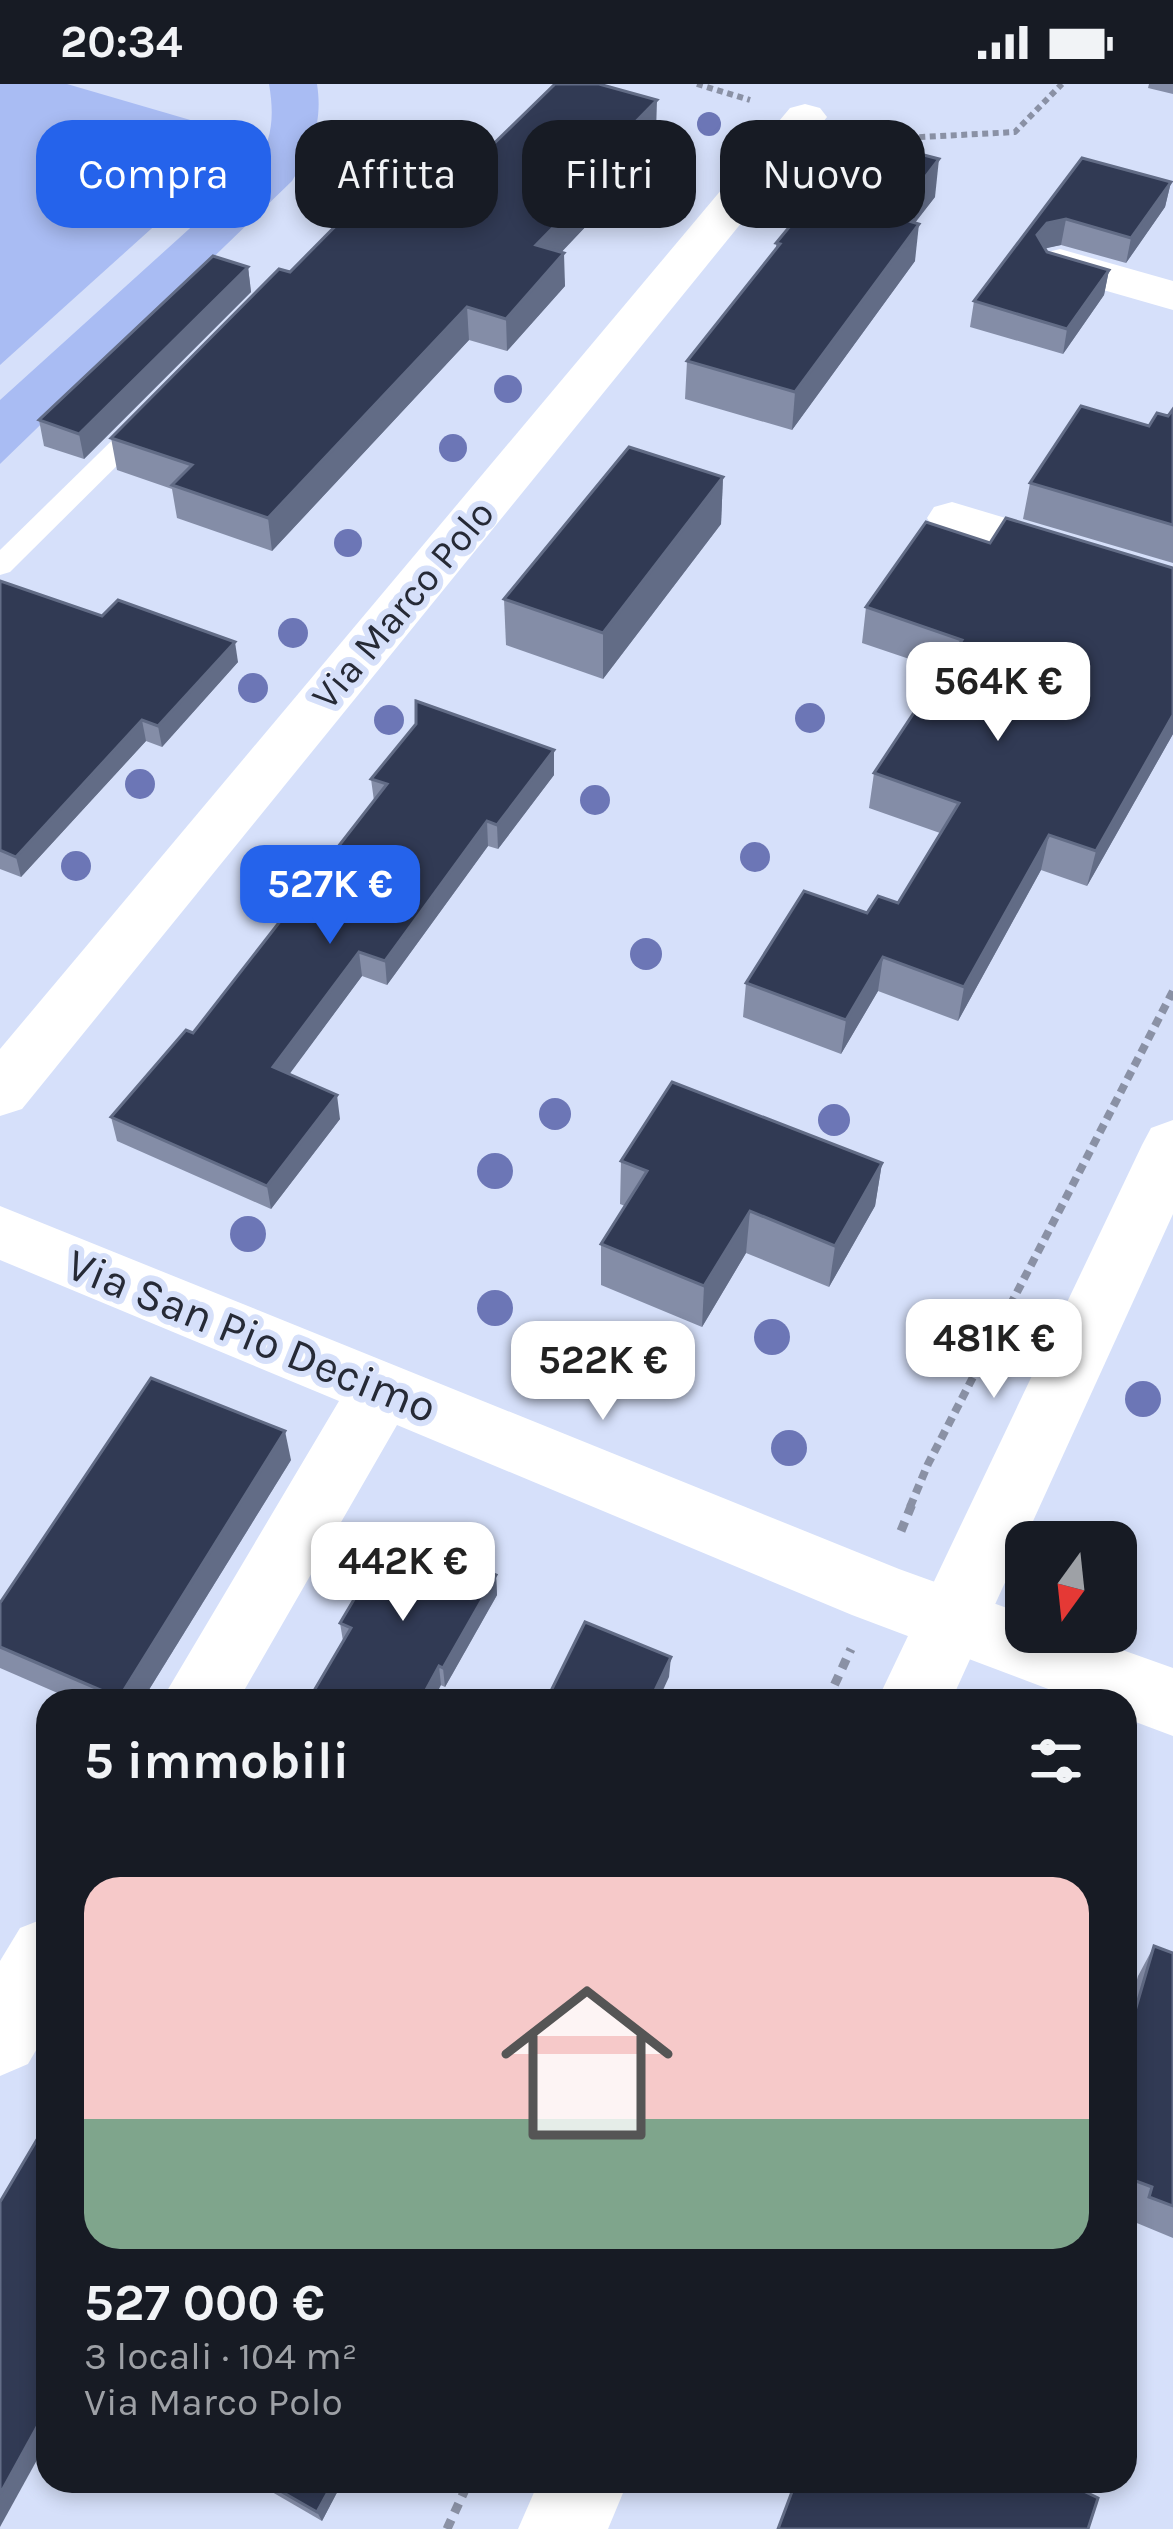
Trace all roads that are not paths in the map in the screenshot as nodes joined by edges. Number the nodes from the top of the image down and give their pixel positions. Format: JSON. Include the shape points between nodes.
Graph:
{"nodes":[{"id":1,"x":805,"y":117,"type":"road end"},
{"id":2,"x":336,"y":228,"type":"edge"},
{"id":3,"x":333,"y":231,"type":"edge"},
{"id":4,"x":1060,"y":263,"type":"edge"},
{"id":5,"x":1173,"y":296,"type":"edge"},
{"id":6,"x":166,"y":401,"type":"edge"},
{"id":7,"x":952,"y":518,"type":"dead end"},
{"id":8,"x":0,"y":566,"type":"edge"},
{"id":9,"x":1173,"y":586,"type":"edge"},
{"id":10,"x":0,"y":1092,"type":"edge"},
{"id":11,"x":1173,"y":1145,"type":"edge"},
{"id":12,"x":0,"y":1232,"type":"edge"},
{"id":13,"x":383,"y":1388,"type":"junction"},
{"id":14,"x":947,"y":1621,"type":"junction"},
{"id":15,"x":205,"y":1689,"type":"edge"},
{"id":16,"x":919,"y":1689,"type":"edge"},
{"id":17,"x":1137,"y":1689,"type":"edge"},
{"id":18,"x":1137,"y":1689,"type":"edge"},
{"id":19,"x":1173,"y":1702,"type":"edge"},
{"id":20,"x":36,"y":1975,"type":"edge"},
{"id":21,"x":0,"y":2036,"type":"edge"},
{"id":22,"x":579,"y":2493,"type":"edge"},
{"id":23,"x":563,"y":2529,"type":"edge"}],
"edges":[{"from":1,"to":10,"type":"street","name":"Via Marco Polo"},
{"from":2,"to":3,"type":"lane"},
{"from":4,"to":5,"type":"street"},
{"from":6,"to":8,"type":"lane"},
{"from":7,"to":9,"type":"street"},
{"from":11,"to":14,"type":"street"},
{"from":12,"to":13,"type":"street","name":"Via San Pio Decimo"},
{"from":13,"to":14,"type":"street","name":"Via San Pio Decimo"},
{"from":13,"to":15,"type":"street"},
{"from":14,"to":16,"type":"street"},
{"from":14,"to":18,"type":"street","name":"Via San Pio Decimo"},
{"from":17,"to":19,"type":"street","name":"Via San Pio Decimo"},
{"from":20,"to":21,"type":"street"},
{"from":22,"to":23,"type":"street"}]}
